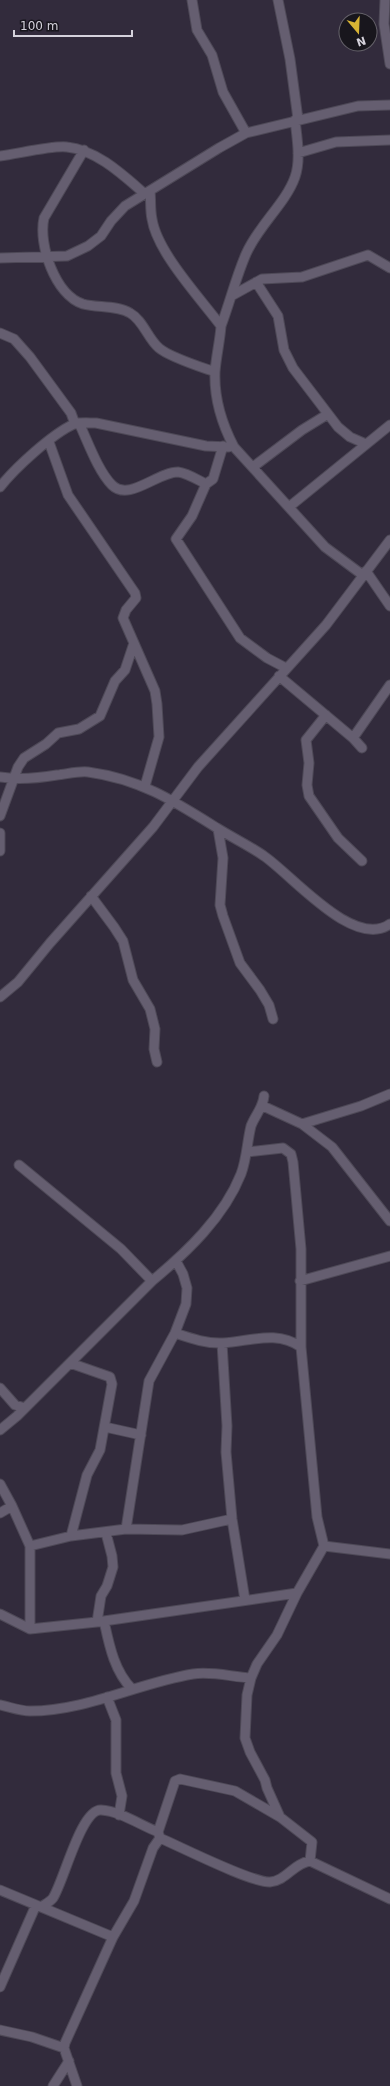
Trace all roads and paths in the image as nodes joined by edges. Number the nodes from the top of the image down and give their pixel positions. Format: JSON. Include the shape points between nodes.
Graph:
{"nodes":[{"id":1,"x":192,"y":0,"type":"edge"},
{"id":2,"x":278,"y":0,"type":"edge"},
{"id":3,"x":385,"y":0,"type":"edge"},
{"id":4,"x":390,"y":64,"type":"edge"},
{"id":5,"x":390,"y":105,"type":"edge"},
{"id":6,"x":296,"y":120,"type":"junction"},
{"id":7,"x":246,"y":133,"type":"junction"},
{"id":8,"x":390,"y":140,"type":"edge"},
{"id":9,"x":84,"y":150,"type":"junction"},
{"id":10,"x":298,"y":153,"type":"junction"},
{"id":11,"x":0,"y":156,"type":"edge"},
{"id":12,"x":147,"y":193,"type":"junction"},
{"id":13,"x":0,"y":258,"type":"edge"},
{"id":14,"x":46,"y":258,"type":"junction"},
{"id":15,"x":390,"y":268,"type":"edge"},
{"id":16,"x":256,"y":282,"type":"junction"},
{"id":17,"x":233,"y":295,"type":"junction"},
{"id":18,"x":221,"y":326,"type":"junction"},
{"id":19,"x":0,"y":333,"type":"edge"},
{"id":20,"x":215,"y":372,"type":"junction"},
{"id":21,"x":328,"y":414,"type":"junction"},
{"id":22,"x":77,"y":423,"type":"junction"},
{"id":23,"x":390,"y":425,"type":"edge"},
{"id":24,"x":49,"y":442,"type":"junction"},
{"id":25,"x":366,"y":444,"type":"junction"},
{"id":26,"x":223,"y":446,"type":"junction"},
{"id":27,"x":234,"y":447,"type":"junction"},
{"id":28,"x":253,"y":468,"type":"junction"},
{"id":29,"x":206,"y":484,"type":"junction"},
{"id":30,"x":0,"y":487,"type":"edge"},
{"id":31,"x":289,"y":507,"type":"junction"},
{"id":32,"x":390,"y":540,"type":"edge"},
{"id":33,"x":365,"y":574,"type":"junction"},
{"id":34,"x":390,"y":606,"type":"edge"},
{"id":35,"x":134,"y":643,"type":"junction"},
{"id":36,"x":286,"y":668,"type":"junction"},
{"id":37,"x":279,"y":676,"type":"junction"},
{"id":38,"x":390,"y":685,"type":"edge"},
{"id":39,"x":326,"y":716,"type":"junction"},
{"id":40,"x":353,"y":738,"type":"junction"},
{"id":41,"x":362,"y":748,"type":"dead end"},
{"id":42,"x":0,"y":777,"type":"edge"},
{"id":43,"x":13,"y":778,"type":"junction"},
{"id":44,"x":145,"y":786,"type":"junction"},
{"id":45,"x":173,"y":800,"type":"junction"},
{"id":46,"x":0,"y":816,"type":"edge"},
{"id":47,"x":218,"y":829,"type":"junction"},
{"id":48,"x":0,"y":834,"type":"edge"},
{"id":49,"x":0,"y":851,"type":"edge"},
{"id":50,"x":362,"y":861,"type":"dead end"},
{"id":51,"x":91,"y":896,"type":"junction"},
{"id":52,"x":390,"y":924,"type":"edge"},
{"id":53,"x":0,"y":997,"type":"edge"},
{"id":54,"x":273,"y":1020,"type":"dead end"},
{"id":55,"x":157,"y":1062,"type":"dead end"},
{"id":56,"x":390,"y":1094,"type":"edge"},
{"id":57,"x":264,"y":1096,"type":"dead end"},
{"id":58,"x":263,"y":1106,"type":"junction"},
{"id":59,"x":302,"y":1124,"type":"junction"},
{"id":60,"x":247,"y":1152,"type":"junction"},
{"id":61,"x":19,"y":1165,"type":"dead end"},
{"id":62,"x":390,"y":1222,"type":"edge"},
{"id":63,"x":390,"y":1256,"type":"edge"},
{"id":64,"x":176,"y":1261,"type":"junction"},
{"id":65,"x":152,"y":1281,"type":"junction"},
{"id":66,"x":300,"y":1281,"type":"junction"},
{"id":67,"x":175,"y":1333,"type":"junction"},
{"id":68,"x":222,"y":1343,"type":"junction"},
{"id":69,"x":301,"y":1348,"type":"junction"},
{"id":70,"x":70,"y":1363,"type":"junction"},
{"id":71,"x":0,"y":1388,"type":"edge"},
{"id":72,"x":15,"y":1405,"type":"junction"},
{"id":73,"x":25,"y":1408,"type":"junction"},
{"id":74,"x":17,"y":1416,"type":"junction"},
{"id":75,"x":105,"y":1427,"type":"junction"},
{"id":76,"x":0,"y":1430,"type":"edge"},
{"id":77,"x":141,"y":1435,"type":"junction"},
{"id":78,"x":0,"y":1484,"type":"edge"},
{"id":79,"x":12,"y":1506,"type":"junction"},
{"id":80,"x":0,"y":1513,"type":"edge"},
{"id":81,"x":232,"y":1519,"type":"junction"},
{"id":82,"x":126,"y":1529,"type":"junction"},
{"id":83,"x":106,"y":1533,"type":"junction"},
{"id":84,"x":71,"y":1536,"type":"junction"},
{"id":85,"x":30,"y":1546,"type":"junction"},
{"id":86,"x":324,"y":1546,"type":"junction"},
{"id":87,"x":390,"y":1554,"type":"edge"},
{"id":88,"x":297,"y":1594,"type":"junction"},
{"id":89,"x":245,"y":1600,"type":"junction"},
{"id":90,"x":0,"y":1614,"type":"edge"},
{"id":91,"x":101,"y":1621,"type":"junction"},
{"id":92,"x":30,"y":1629,"type":"junction"},
{"id":93,"x":251,"y":1678,"type":"junction"},
{"id":94,"x":132,"y":1689,"type":"junction"},
{"id":95,"x":108,"y":1697,"type":"junction"},
{"id":96,"x":0,"y":1705,"type":"edge"},
{"id":97,"x":119,"y":1815,"type":"junction"},
{"id":98,"x":280,"y":1817,"type":"junction"},
{"id":99,"x":159,"y":1835,"type":"junction"},
{"id":100,"x":310,"y":1861,"type":"junction"},
{"id":101,"x":2,"y":1893,"type":"edge"},
{"id":102,"x":390,"y":1898,"type":"edge"},
{"id":103,"x":38,"y":1906,"type":"junction"},
{"id":104,"x":113,"y":1937,"type":"junction"},
{"id":105,"x":0,"y":1987,"type":"edge"},
{"id":106,"x":0,"y":2030,"type":"edge"},
{"id":107,"x":64,"y":2048,"type":"junction"},
{"id":108,"x":69,"y":2061,"type":"junction"},
{"id":109,"x":53,"y":2086,"type":"edge"},
{"id":110,"x":77,"y":2086,"type":"edge"}],
"edges":[{"from":1,"to":7,"type":"street","via":[[196,30],[212,56],[223,92]]},
{"from":2,"to":6,"type":"street","via":[[290,59]]},
{"from":3,"to":4,"type":"street","via":[[384,24]]},
{"from":5,"to":6,"type":"street","via":[[358,106]]},
{"from":6,"to":7,"type":"street"},
{"from":6,"to":10,"type":"street"},
{"from":7,"to":12,"type":"street"},
{"from":8,"to":10,"type":"street","via":[[336,142]]},
{"from":9,"to":11,"type":"street","via":[[66,146]]},
{"from":9,"to":12,"type":"street","via":[[114,167]]},
{"from":9,"to":14,"type":"street","via":[[44,218],[42,239]]},
{"from":10,"to":17,"type":"street","via":[[295,178],[288,192],[259,230],[246,254]]},
{"from":12,"to":14,"type":"street","via":[[125,206],[101,236],[88,246],[67,256]]},
{"from":12,"to":18,"type":"street","via":[[158,240]]},
{"from":13,"to":14,"type":"street"},
{"from":14,"to":20,"type":"street","via":[[63,288],[73,299],[82,304],[130,312],[162,351]]},
{"from":15,"to":16,"type":"street","via":[[368,256],[302,277],[269,278]]},
{"from":16,"to":17,"type":"street"},
{"from":16,"to":21,"type":"street","via":[[278,316],[284,350],[293,368]]},
{"from":17,"to":18,"type":"street"},
{"from":18,"to":20,"type":"street"},
{"from":19,"to":22,"type":"street","via":[[14,339],[30,357]]},
{"from":20,"to":27,"type":"street","via":[[218,405],[225,429]]},
{"from":21,"to":25,"type":"street","via":[[350,437]]},
{"from":21,"to":28,"type":"street","via":[[302,430]]},
{"from":22,"to":24,"type":"street","via":[[63,430]]},
{"from":22,"to":26,"type":"street","via":[[96,423],[206,446]]},
{"from":22,"to":29,"type":"street","via":[[106,478],[120,491],[127,492],[160,476],[175,472]]},
{"from":23,"to":25,"type":"street"},
{"from":24,"to":30,"type":"street"},
{"from":24,"to":35,"type":"street","via":[[68,495],[135,593],[136,598],[123,614]]},
{"from":25,"to":31,"type":"street"},
{"from":26,"to":27,"type":"street"},
{"from":26,"to":29,"type":"street","via":[[213,479]]},
{"from":27,"to":28,"type":"street"},
{"from":28,"to":31,"type":"street"},
{"from":29,"to":36,"type":"street","via":[[192,516],[176,537],[177,541],[240,638],[267,658]]},
{"from":31,"to":33,"type":"street","via":[[325,547]]},
{"from":32,"to":33,"type":"street"},
{"from":33,"to":34,"type":"street"},
{"from":33,"to":36,"type":"street","via":[[326,625]]},
{"from":35,"to":43,"type":"street","via":[[125,670],[115,681],[100,716],[79,729],[63,731],[53,736],[46,744],[24,758]]},
{"from":35,"to":44,"type":"street","via":[[155,691],[157,704],[158,737]]},
{"from":36,"to":37,"type":"street"},
{"from":37,"to":39,"type":"street"},
{"from":37,"to":45,"type":"street","via":[[198,767]]},
{"from":38,"to":40,"type":"street"},
{"from":39,"to":40,"type":"street"},
{"from":39,"to":50,"type":"street","via":[[306,740],[309,763],[307,791],[338,838]]},
{"from":40,"to":41,"type":"street"},
{"from":42,"to":43,"type":"street"},
{"from":43,"to":44,"type":"street","via":[[86,772]]},
{"from":43,"to":46,"type":"street"},
{"from":44,"to":45,"type":"street"},
{"from":45,"to":47,"type":"street"},
{"from":45,"to":51,"type":"street","via":[[153,827]]},
{"from":47,"to":52,"type":"street","via":[[265,856],[343,920],[367,930],[379,930]]},
{"from":47,"to":54,"type":"street","via":[[224,858],[220,905],[223,916],[240,963],[269,1005]]},
{"from":48,"to":49,"type":"street"},
{"from":51,"to":53,"type":"street","via":[[18,982]]},
{"from":51,"to":55,"type":"street","via":[[123,941],[133,980],[150,1009],[156,1029],[154,1049]]},
{"from":56,"to":59,"type":"street","via":[[361,1106]]},
{"from":57,"to":58,"type":"street"},
{"from":58,"to":59,"type":"street"},
{"from":58,"to":60,"type":"street","via":[[252,1124]]},
{"from":59,"to":62,"type":"street","via":[[332,1147]]},
{"from":60,"to":64,"type":"street","via":[[241,1174],[223,1210]]},
{"from":60,"to":66,"type":"street","via":[[283,1148],[291,1154],[298,1198]]},
{"from":61,"to":65,"type":"street","via":[[98,1229]]},
{"from":63,"to":66,"type":"street"},
{"from":64,"to":65,"type":"street"},
{"from":64,"to":67,"type":"street","via":[[187,1288],[186,1304]]},
{"from":65,"to":70,"type":"street"},
{"from":66,"to":69,"type":"street"},
{"from":67,"to":68,"type":"street","via":[[194,1340]]},
{"from":67,"to":77,"type":"street","via":[[151,1376]]},
{"from":68,"to":69,"type":"street","via":[[256,1338],[280,1338],[292,1341]]},
{"from":68,"to":81,"type":"street","via":[[226,1452]]},
{"from":69,"to":86,"type":"street","via":[[317,1517]]},
{"from":70,"to":73,"type":"street"},
{"from":70,"to":75,"type":"street","via":[[110,1377],[112,1380]]},
{"from":71,"to":72,"type":"street"},
{"from":72,"to":73,"type":"street"},
{"from":72,"to":74,"type":"street"},
{"from":73,"to":74,"type":"street"},
{"from":74,"to":76,"type":"street"},
{"from":75,"to":77,"type":"street"},
{"from":75,"to":84,"type":"street","via":[[100,1450],[87,1475]]},
{"from":77,"to":82,"type":"street"},
{"from":78,"to":79,"type":"street"},
{"from":79,"to":80,"type":"street"},
{"from":79,"to":85,"type":"street"},
{"from":81,"to":82,"type":"street","via":[[182,1530]]},
{"from":81,"to":89,"type":"street"},
{"from":82,"to":83,"type":"street"},
{"from":83,"to":84,"type":"street"},
{"from":83,"to":91,"type":"street","via":[[113,1567],[108,1586],[101,1596]]},
{"from":84,"to":85,"type":"street"},
{"from":85,"to":92,"type":"street"},
{"from":86,"to":87,"type":"street"},
{"from":86,"to":88,"type":"street"},
{"from":88,"to":89,"type":"street"},
{"from":88,"to":93,"type":"street","via":[[278,1635],[257,1664]]},
{"from":89,"to":91,"type":"street"},
{"from":90,"to":92,"type":"street"},
{"from":91,"to":92,"type":"street"},
{"from":91,"to":94,"type":"street","via":[[117,1666],[125,1682]]},
{"from":93,"to":94,"type":"street","via":[[210,1673],[195,1674]]},
{"from":93,"to":98,"type":"street","via":[[247,1695],[244,1738]]},
{"from":94,"to":95,"type":"street"},
{"from":95,"to":96,"type":"street","via":[[29,1711]]},
{"from":95,"to":97,"type":"street","via":[[116,1720],[116,1773],[122,1796]]},
{"from":97,"to":99,"type":"street"},
{"from":97,"to":103,"type":"street","via":[[101,1810],[90,1814],[84,1822],[58,1888],[52,1898]]},
{"from":98,"to":99,"type":"street","via":[[235,1791],[180,1778],[175,1781]]},
{"from":98,"to":100,"type":"street","via":[[312,1842]]},
{"from":99,"to":100,"type":"street","via":[[260,1881],[278,1880],[298,1865]]},
{"from":99,"to":104,"type":"street","via":[[134,1901]]},
{"from":100,"to":102,"type":"street"},
{"from":101,"to":103,"type":"street"},
{"from":103,"to":104,"type":"street"},
{"from":103,"to":105,"type":"street"},
{"from":104,"to":107,"type":"street"},
{"from":106,"to":107,"type":"street","via":[[32,2036]]},
{"from":107,"to":108,"type":"street"},
{"from":108,"to":109,"type":"street"},
{"from":108,"to":110,"type":"street"}]}
